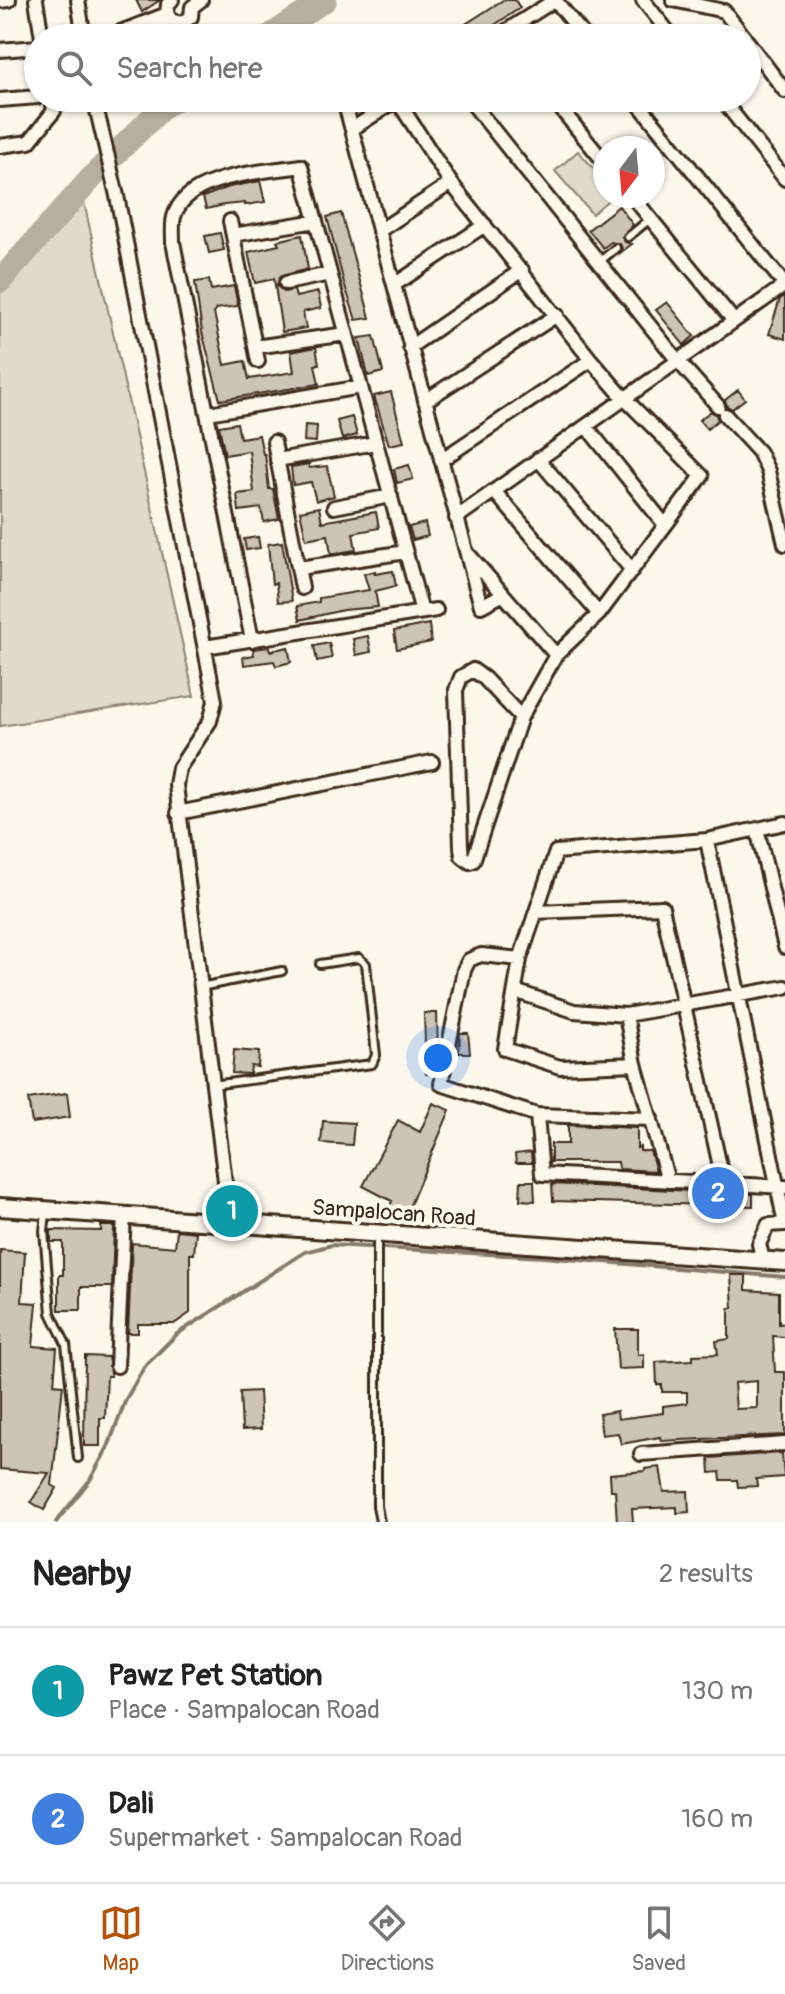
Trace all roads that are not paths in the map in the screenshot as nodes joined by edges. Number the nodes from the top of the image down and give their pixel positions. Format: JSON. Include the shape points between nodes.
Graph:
{"nodes":[{"id":1,"x":9,"y":0,"type":"edge"},
{"id":2,"x":36,"y":0,"type":"edge"},
{"id":3,"x":78,"y":0,"type":"edge"},
{"id":4,"x":555,"y":0,"type":"edge"},
{"id":5,"x":643,"y":0,"type":"edge"},
{"id":6,"x":673,"y":0,"type":"edge"},
{"id":7,"x":0,"y":1,"type":"edge"},
{"id":8,"x":193,"y":2,"type":"edge"},
{"id":9,"x":170,"y":7,"type":"edge"},
{"id":10,"x":40,"y":24,"type":"edge"},
{"id":11,"x":82,"y":24,"type":"edge"},
{"id":12,"x":134,"y":24,"type":"edge"},
{"id":13,"x":152,"y":24,"type":"edge"},
{"id":14,"x":519,"y":24,"type":"edge"},
{"id":15,"x":575,"y":24,"type":"edge"},
{"id":16,"x":662,"y":24,"type":"edge"},
{"id":17,"x":734,"y":24,"type":"edge"},
{"id":18,"x":24,"y":48,"type":"edge"},
{"id":19,"x":0,"y":50,"type":"edge"},
{"id":20,"x":761,"y":60,"type":"edge"},
{"id":21,"x":785,"y":91,"type":"edge"},
{"id":22,"x":24,"y":98,"type":"edge"},
{"id":23,"x":0,"y":100,"type":"edge"},
{"id":24,"x":53,"y":112,"type":"edge"},
{"id":25,"x":97,"y":112,"type":"edge"},
{"id":26,"x":347,"y":112,"type":"edge"},
{"id":27,"x":378,"y":112,"type":"edge"},
{"id":28,"x":406,"y":112,"type":"edge"},
{"id":29,"x":479,"y":112,"type":"edge"},
{"id":30,"x":563,"y":112,"type":"edge"},
{"id":31,"x":645,"y":112,"type":"edge"},
{"id":32,"x":732,"y":112,"type":"edge"},
{"id":33,"x":352,"y":129,"type":"junction"},
{"id":34,"x":0,"y":146,"type":"edge"},
{"id":35,"x":593,"y":148,"type":"edge"},
{"id":36,"x":785,"y":179,"type":"edge"},
{"id":37,"x":451,"y":183,"type":"junction"},
{"id":38,"x":642,"y":208,"type":"edge"},
{"id":39,"x":650,"y":218,"type":"junction"},
{"id":40,"x":316,"y":221,"type":"junction"},
{"id":41,"x":485,"y":225,"type":"junction"},
{"id":42,"x":379,"y":231,"type":"junction"},
{"id":43,"x":628,"y":237,"type":"dead end"},
{"id":44,"x":616,"y":248,"type":"dead end"},
{"id":45,"x":599,"y":262,"type":"junction"},
{"id":46,"x":522,"y":270,"type":"junction"},
{"id":47,"x":330,"y":274,"type":"junction"},
{"id":48,"x":286,"y":283,"type":"dead end"},
{"id":49,"x":394,"y":285,"type":"junction"},
{"id":50,"x":785,"y":285,"type":"edge"},
{"id":51,"x":557,"y":315,"type":"junction"},
{"id":52,"x":734,"y":321,"type":"junction"},
{"id":53,"x":346,"y":334,"type":"junction"},
{"id":54,"x":255,"y":347,"type":"junction"},
{"id":55,"x":410,"y":347,"type":"junction"},
{"id":56,"x":591,"y":360,"type":"junction"},
{"id":57,"x":258,"y":361,"type":"dead end"},
{"id":58,"x":678,"y":361,"type":"junction"},
{"id":59,"x":361,"y":387,"type":"junction"},
{"id":60,"x":624,"y":398,"type":"junction"},
{"id":61,"x":425,"y":401,"type":"junction"},
{"id":62,"x":208,"y":413,"type":"junction"},
{"id":63,"x":586,"y":426,"type":"junction"},
{"id":64,"x":274,"y":442,"type":"dead end"},
{"id":65,"x":376,"y":443,"type":"junction"},
{"id":66,"x":538,"y":459,"type":"junction"},
{"id":67,"x":277,"y":460,"type":"junction"},
{"id":68,"x":441,"y":460,"type":"junction"},
{"id":69,"x":494,"y":491,"type":"junction"},
{"id":70,"x":391,"y":496,"type":"junction"},
{"id":71,"x":334,"y":507,"type":"dead end"},
{"id":72,"x":456,"y":518,"type":"junction"},
{"id":73,"x":665,"y":525,"type":"junction"},
{"id":74,"x":785,"y":544,"type":"edge"},
{"id":75,"x":465,"y":550,"type":"junction"},
{"id":76,"x":406,"y":552,"type":"junction"},
{"id":77,"x":299,"y":568,"type":"junction"},
{"id":78,"x":632,"y":570,"type":"junction"},
{"id":79,"x":302,"y":588,"type":"dead end"},
{"id":80,"x":502,"y":595,"type":"junction"},
{"id":81,"x":436,"y":610,"type":"dead end"},
{"id":82,"x":422,"y":612,"type":"junction"},
{"id":83,"x":599,"y":614,"type":"junction"},
{"id":84,"x":252,"y":640,"type":"junction"},
{"id":85,"x":205,"y":647,"type":"junction"},
{"id":86,"x":556,"y":655,"type":"junction"},
{"id":87,"x":521,"y":717,"type":"junction"},
{"id":88,"x":432,"y":762,"type":"dead end"},
{"id":89,"x":178,"y":813,"type":"junction"},
{"id":90,"x":785,"y":823,"type":"edge"},
{"id":91,"x":757,"y":829,"type":"junction"},
{"id":92,"x":707,"y":840,"type":"junction"},
{"id":93,"x":536,"y":912,"type":"junction"},
{"id":94,"x":785,"y":947,"type":"edge"},
{"id":95,"x":520,"y":959,"type":"junction"},
{"id":96,"x":320,"y":964,"type":"dead end"},
{"id":97,"x":282,"y":971,"type":"dead end"},
{"id":98,"x":200,"y":987,"type":"junction"},
{"id":99,"x":785,"y":987,"type":"edge"},
{"id":100,"x":515,"y":991,"type":"junction"},
{"id":101,"x":738,"y":996,"type":"junction"},
{"id":102,"x":684,"y":1007,"type":"junction"},
{"id":103,"x":626,"y":1015,"type":"junction"},
{"id":104,"x":635,"y":1064,"type":"junction"},
{"id":105,"x":212,"y":1085,"type":"junction"},
{"id":106,"x":537,"y":1115,"type":"junction"},
{"id":107,"x":651,"y":1119,"type":"junction"},
{"id":108,"x":668,"y":1181,"type":"junction"},
{"id":109,"x":724,"y":1184,"type":"junction"},
{"id":110,"x":781,"y":1187,"type":"edge"},
{"id":111,"x":0,"y":1207,"type":"edge"},
{"id":112,"x":46,"y":1210,"type":"junction"},
{"id":113,"x":124,"y":1214,"type":"junction"},
{"id":114,"x":230,"y":1222,"type":"junction"},
{"id":115,"x":785,"y":1224,"type":"edge"},
{"id":116,"x":377,"y":1233,"type":"junction"},
{"id":117,"x":763,"y":1260,"type":"junction"},
{"id":118,"x":785,"y":1262,"type":"edge"},
{"id":119,"x":117,"y":1366,"type":"dead end"},
{"id":120,"x":785,"y":1444,"type":"edge"},
{"id":121,"x":641,"y":1454,"type":"dead end"},
{"id":122,"x":78,"y":1458,"type":"dead end"},
{"id":123,"x":380,"y":1522,"type":"edge"}],
"edges":[{"from":1,"to":7,"type":"street"},
{"from":2,"to":10,"type":"street"},
{"from":3,"to":11,"type":"street"},
{"from":4,"to":14,"type":"street"},
{"from":4,"to":15,"type":"street"},
{"from":5,"to":16,"type":"street"},
{"from":6,"to":17,"type":"street","via":[[724,11]]},
{"from":8,"to":9,"type":"street","via":[[193,12],[182,23]]},
{"from":9,"to":12,"type":"street"},
{"from":9,"to":13,"type":"street"},
{"from":18,"to":19,"type":"street"},
{"from":20,"to":21,"type":"street"},
{"from":22,"to":23,"type":"street"},
{"from":24,"to":34,"type":"street","via":[[29,142]]},
{"from":25,"to":85,"type":"street"},
{"from":26,"to":33,"type":"street"},
{"from":27,"to":33,"type":"street"},
{"from":28,"to":37,"type":"street"},
{"from":29,"to":45,"type":"street"},
{"from":30,"to":35,"type":"street"},
{"from":31,"to":50,"type":"street"},
{"from":32,"to":36,"type":"street"},
{"from":33,"to":42,"type":"street"},
{"from":37,"to":41,"type":"street"},
{"from":37,"to":42,"type":"street"},
{"from":38,"to":39,"type":"street"},
{"from":39,"to":43,"type":"lane"},
{"from":39,"to":52,"type":"street"},
{"from":40,"to":47,"type":"street"},
{"from":40,"to":54,"type":"street","via":[[232,228]]},
{"from":40,"to":62,"type":"street","via":[[301,166],[224,179],[195,188],[183,200],[174,217],[173,242]]},
{"from":41,"to":46,"type":"street"},
{"from":41,"to":49,"type":"street"},
{"from":42,"to":49,"type":"street"},
{"from":44,"to":45,"type":"lane"},
{"from":45,"to":58,"type":"street"},
{"from":46,"to":51,"type":"street"},
{"from":46,"to":55,"type":"street"},
{"from":47,"to":48,"type":"street"},
{"from":47,"to":53,"type":"street"},
{"from":49,"to":55,"type":"street"},
{"from":50,"to":52,"type":"street"},
{"from":51,"to":56,"type":"street"},
{"from":51,"to":61,"type":"street"},
{"from":52,"to":58,"type":"street"},
{"from":53,"to":54,"type":"street"},
{"from":53,"to":59,"type":"street"},
{"from":54,"to":57,"type":"street"},
{"from":55,"to":61,"type":"street"},
{"from":56,"to":60,"type":"street"},
{"from":56,"to":68,"type":"street"},
{"from":58,"to":60,"type":"street"},
{"from":58,"to":74,"type":"street","via":[[759,452]]},
{"from":59,"to":62,"type":"street"},
{"from":59,"to":65,"type":"street"},
{"from":60,"to":63,"type":"street"},
{"from":60,"to":73,"type":"street","via":[[702,476]]},
{"from":61,"to":68,"type":"street"},
{"from":62,"to":84,"type":"street"},
{"from":63,"to":66,"type":"street"},
{"from":63,"to":73,"type":"street"},
{"from":64,"to":67,"type":"street"},
{"from":65,"to":67,"type":"street"},
{"from":65,"to":70,"type":"street"},
{"from":66,"to":69,"type":"street"},
{"from":66,"to":78,"type":"street"},
{"from":67,"to":77,"type":"street"},
{"from":68,"to":72,"type":"street"},
{"from":69,"to":72,"type":"street"},
{"from":69,"to":83,"type":"street"},
{"from":70,"to":71,"type":"street"},
{"from":70,"to":76,"type":"street"},
{"from":72,"to":75,"type":"street"},
{"from":73,"to":78,"type":"street"},
{"from":75,"to":80,"type":"street"},
{"from":75,"to":80,"type":"street","via":[[481,606]]},
{"from":76,"to":77,"type":"street"},
{"from":76,"to":82,"type":"street"},
{"from":77,"to":79,"type":"street"},
{"from":78,"to":83,"type":"street"},
{"from":80,"to":86,"type":"street"},
{"from":81,"to":82,"type":"street"},
{"from":82,"to":84,"type":"street"},
{"from":83,"to":86,"type":"street"},
{"from":84,"to":85,"type":"street"},
{"from":85,"to":89,"type":"street","via":[[215,701],[210,721],[179,768]]},
{"from":86,"to":87,"type":"street"},
{"from":87,"to":87,"type":"street","via":[[473,670],[461,677],[456,690],[461,847],[470,862]]},
{"from":88,"to":89,"type":"street"},
{"from":89,"to":98,"type":"street"},
{"from":90,"to":91,"type":"street"},
{"from":91,"to":92,"type":"street"},
{"from":91,"to":94,"type":"street"},
{"from":92,"to":93,"type":"street","via":[[556,852]]},
{"from":92,"to":101,"type":"street"},
{"from":93,"to":95,"type":"street"},
{"from":93,"to":102,"type":"street","via":[[662,907]]},
{"from":95,"to":100,"type":"street"},
{"from":95,"to":106,"type":"street","via":[[481,955],[469,960],[441,1084]]},
{"from":96,"to":105,"type":"lane","via":[[359,958],[366,964],[376,1055],[372,1064]]},
{"from":97,"to":98,"type":"lane"},
{"from":98,"to":105,"type":"street"},
{"from":99,"to":101,"type":"street"},
{"from":100,"to":103,"type":"street","via":[[574,1011]]},
{"from":100,"to":104,"type":"street","via":[[505,1049],[560,1067]]},
{"from":101,"to":102,"type":"street"},
{"from":101,"to":110,"type":"street"},
{"from":102,"to":103,"type":"street"},
{"from":102,"to":109,"type":"street"},
{"from":103,"to":104,"type":"street"},
{"from":104,"to":107,"type":"street"},
{"from":105,"to":114,"type":"street"},
{"from":106,"to":107,"type":"street"},
{"from":106,"to":108,"type":"street","via":[[542,1174]]},
{"from":107,"to":108,"type":"street"},
{"from":108,"to":109,"type":"street"},
{"from":109,"to":110,"type":"street"},
{"from":110,"to":115,"type":"street"},
{"from":111,"to":112,"type":"main road","name":"Sampalocan Road"},
{"from":112,"to":113,"type":"main road","name":"Sampalocan Road"},
{"from":112,"to":122,"type":"lane","via":[[51,1313],[66,1344]]},
{"from":113,"to":114,"type":"main road","name":"Sampalocan Road"},
{"from":113,"to":119,"type":"street"},
{"from":114,"to":116,"type":"main road","name":"Sampalocan Road"},
{"from":115,"to":117,"type":"street","via":[[768,1225],[759,1244]]},
{"from":116,"to":117,"type":"main road","name":"Sampalocan Road"},
{"from":116,"to":123,"type":"lane"},
{"from":117,"to":118,"type":"main road","name":"Sampalocan Road"},
{"from":120,"to":121,"type":"street"}]}
